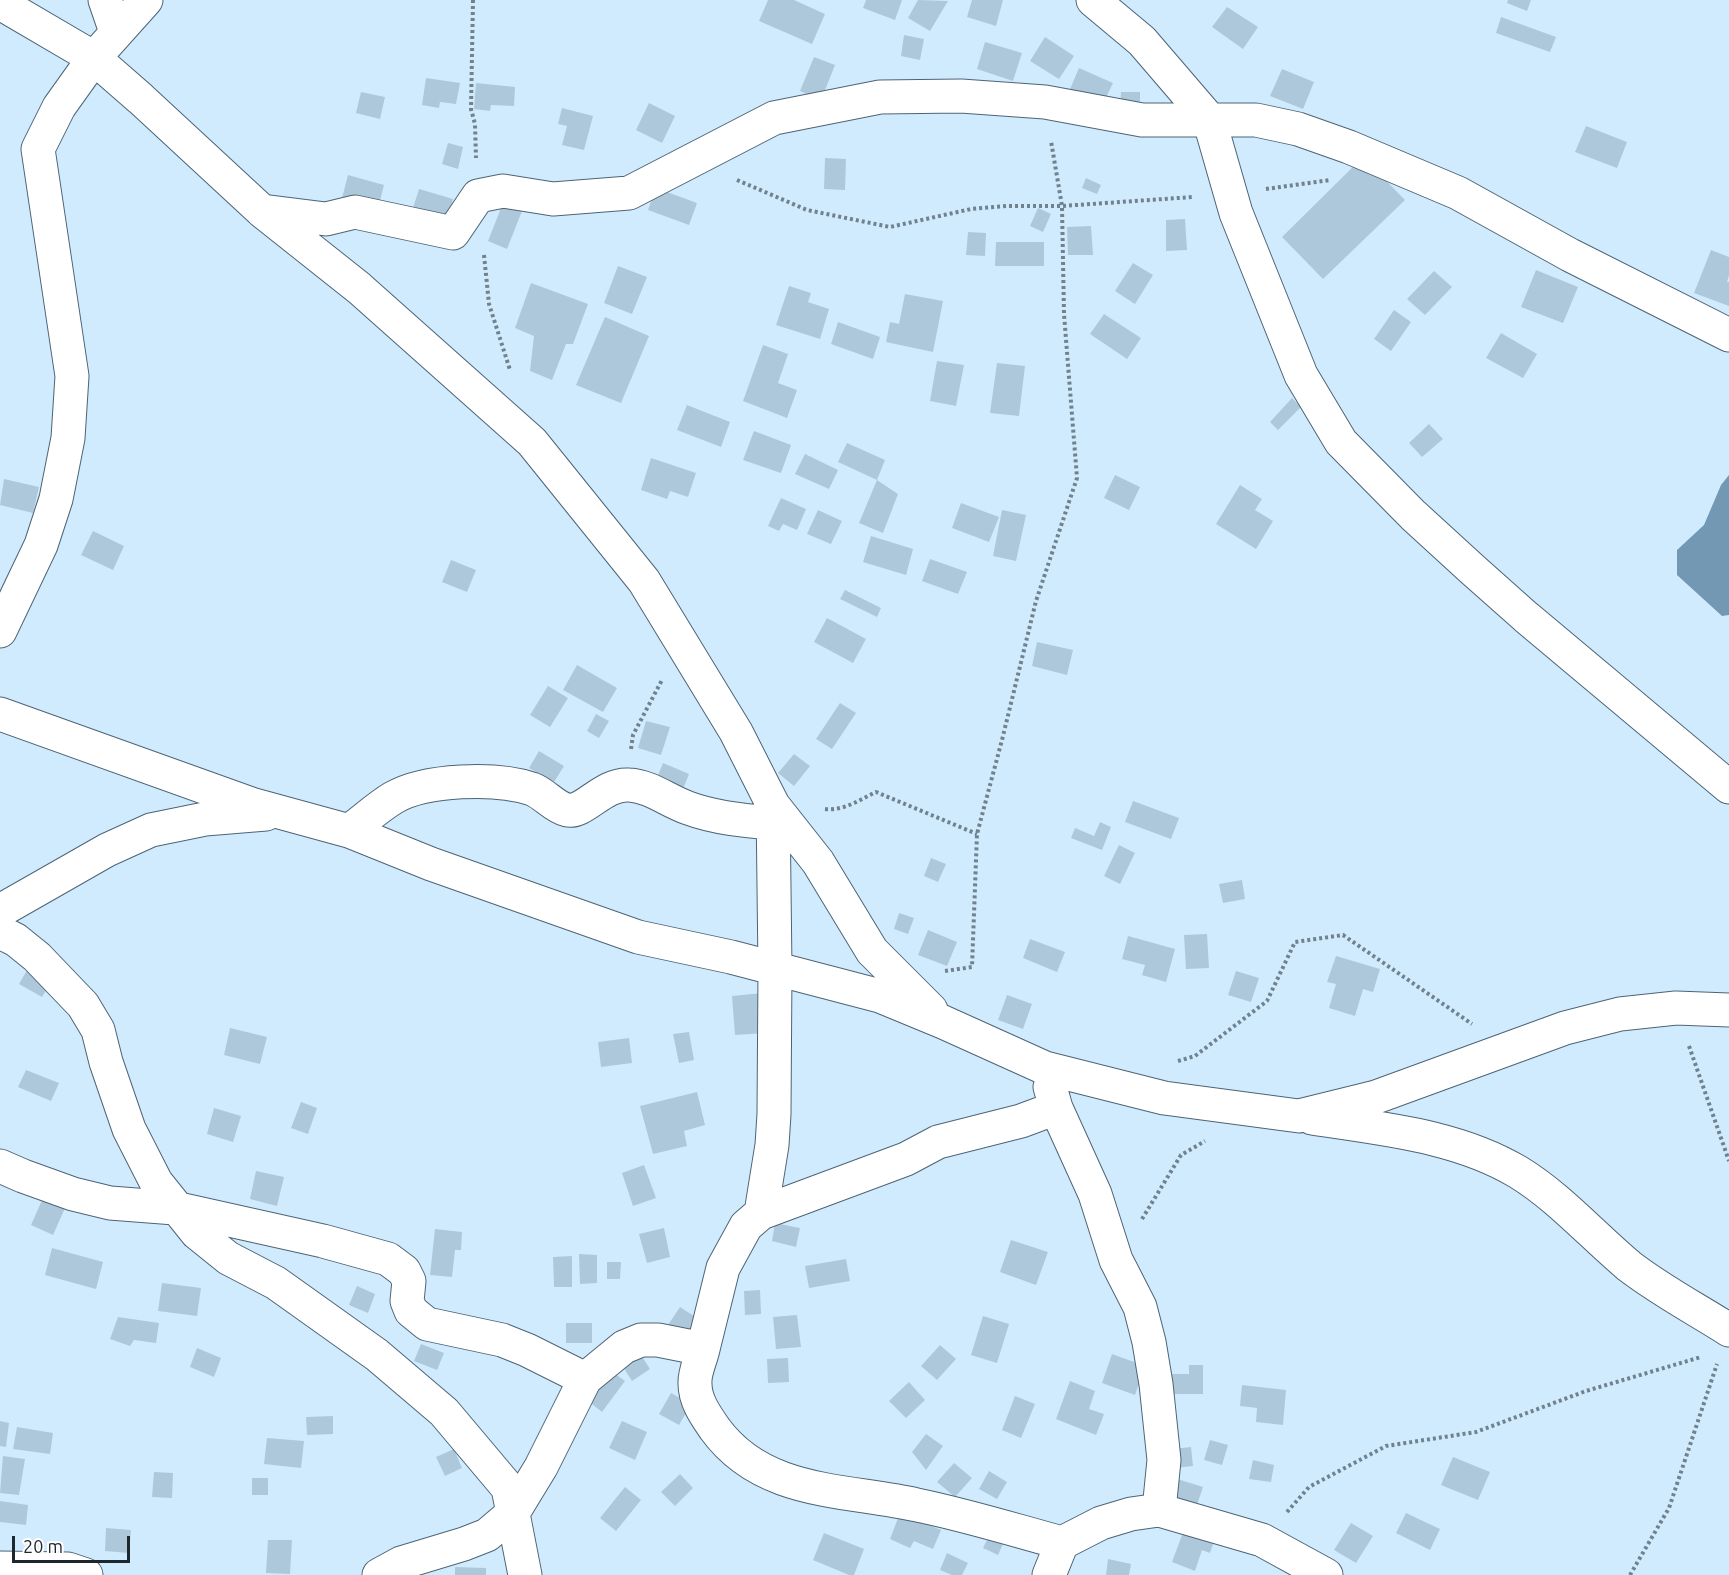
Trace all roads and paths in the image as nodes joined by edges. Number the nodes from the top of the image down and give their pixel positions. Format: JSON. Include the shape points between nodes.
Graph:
{"nodes":[{"id":1,"x":105,"y":0,"type":"edge"},
{"id":2,"x":146,"y":0,"type":"edge"},
{"id":3,"x":1093,"y":0,"type":"edge"},
{"id":4,"x":0,"y":3,"type":"edge"},
{"id":5,"x":116,"y":32,"type":"junction"},
{"id":6,"x":94,"y":58,"type":"junction"},
{"id":7,"x":1045,"y":102,"type":"junction"},
{"id":8,"x":1209,"y":119,"type":"junction"},
{"id":9,"x":732,"y":178,"type":"dead end"},
{"id":10,"x":1334,"y":180,"type":"dead end"},
{"id":11,"x":1231,"y":194,"type":"junction"},
{"id":12,"x":1062,"y":206,"type":"junction"},
{"id":13,"x":262,"y":210,"type":"junction"},
{"id":14,"x":1729,"y":335,"type":"edge"},
{"id":15,"x":0,"y":631,"type":"edge"},
{"id":16,"x":680,"y":641,"type":"junction"},
{"id":17,"x":0,"y":714,"type":"edge"},
{"id":18,"x":627,"y":785,"type":"junction"},
{"id":19,"x":1729,"y":787,"type":"edge"},
{"id":20,"x":283,"y":813,"type":"junction"},
{"id":21,"x":773,"y":814,"type":"junction"},
{"id":22,"x":349,"y":831,"type":"junction"},
{"id":23,"x":977,"y":834,"type":"junction"},
{"id":24,"x":0,"y":911,"type":"edge"},
{"id":25,"x":0,"y":932,"type":"edge"},
{"id":26,"x":775,"y":969,"type":"junction"},
{"id":27,"x":898,"y":979,"type":"junction"},
{"id":28,"x":1676,"y":1008,"type":"junction"},
{"id":29,"x":1729,"y":1010,"type":"edge"},
{"id":30,"x":943,"y":1022,"type":"junction"},
{"id":31,"x":1506,"y":1049,"type":"junction"},
{"id":32,"x":1177,"y":1062,"type":"dead end"},
{"id":33,"x":1045,"y":1068,"type":"junction"},
{"id":34,"x":1056,"y":1108,"type":"junction"},
{"id":35,"x":1299,"y":1116,"type":"junction"},
{"id":36,"x":1210,"y":1138,"type":"dead end"},
{"id":37,"x":1729,"y":1161,"type":"edge"},
{"id":38,"x":0,"y":1166,"type":"edge"},
{"id":39,"x":175,"y":1208,"type":"junction"},
{"id":40,"x":762,"y":1213,"type":"junction"},
{"id":41,"x":1116,"y":1260,"type":"junction"},
{"id":42,"x":1725,"y":1340,"type":"edge"},
{"id":43,"x":703,"y":1349,"type":"junction"},
{"id":44,"x":585,"y":1379,"type":"junction"},
{"id":45,"x":1159,"y":1510,"type":"junction"},
{"id":46,"x":513,"y":1513,"type":"junction"},
{"id":47,"x":1262,"y":1540,"type":"junction"},
{"id":48,"x":1062,"y":1543,"type":"junction"},
{"id":49,"x":0,"y":1568,"type":"edge"},
{"id":50,"x":86,"y":1575,"type":"edge"},
{"id":51,"x":379,"y":1575,"type":"edge"},
{"id":52,"x":525,"y":1575,"type":"edge"},
{"id":53,"x":1049,"y":1575,"type":"edge"},
{"id":54,"x":1326,"y":1575,"type":"edge"},
{"id":55,"x":1630,"y":1575,"type":"edge"}],
"edges":[{"from":1,"to":5,"type":"street"},
{"from":2,"to":5,"type":"street"},
{"from":3,"to":8,"type":"street","via":[[1142,41]]},
{"from":4,"to":6,"type":"street"},
{"from":5,"to":6,"type":"street"},
{"from":6,"to":13,"type":"street"},
{"from":6,"to":15,"type":"street","via":[[59,107],[38,150],[72,376],[68,438],[56,499],[41,545]]},
{"from":7,"to":8,"type":"street","via":[[1142,120]]},
{"from":7,"to":12,"type":"path"},
{"from":7,"to":13,"type":"street","via":[[961,96],[880,97],[774,118],[629,193],[553,199],[503,191],[478,196],[453,233],[355,212],[326,219]]},
{"from":8,"to":11,"type":"street"},
{"from":8,"to":14,"type":"street","via":[[1256,120],[1298,129],[1348,147],[1458,193]]},
{"from":9,"to":12,"type":"path","via":[[807,210],[890,227],[971,209]]},
{"from":10,"to":11,"type":"path"},
{"from":11,"to":12,"type":"path"},
{"from":11,"to":19,"type":"street","via":[[1301,375],[1341,442],[1480,576]]},
{"from":12,"to":23,"type":"path","via":[[1064,314],[1077,478],[1036,600]]},
{"from":13,"to":16,"type":"street","via":[[359,288],[532,442],[644,580]]},
{"from":16,"to":18,"type":"path","via":[[633,735]]},
{"from":16,"to":21,"type":"street","via":[[735,732]]},
{"from":17,"to":20,"type":"street"},
{"from":18,"to":21,"type":"street","via":[[717,816]]},
{"from":18,"to":22,"type":"street","via":[[605,790],[578,810],[568,811],[534,790],[510,784],[484,781],[425,787],[393,798]]},
{"from":20,"to":22,"type":"street"},
{"from":20,"to":24,"type":"street","via":[[205,819],[152,830],[107,850]]},
{"from":21,"to":23,"type":"path","via":[[836,810],[876,792]]},
{"from":21,"to":26,"type":"street"},
{"from":21,"to":27,"type":"street","via":[[818,862],[872,951]]},
{"from":22,"to":26,"type":"street","via":[[638,937]]},
{"from":23,"to":27,"type":"path","via":[[972,967]]},
{"from":25,"to":39,"type":"street","via":[[37,957],[83,1005],[98,1030],[129,1129],[156,1182]]},
{"from":26,"to":30,"type":"street","via":[[880,996]]},
{"from":26,"to":40,"type":"street","via":[[774,1124]]},
{"from":27,"to":30,"type":"street"},
{"from":28,"to":29,"type":"street"},
{"from":28,"to":31,"type":"street","via":[[1620,1014]]},
{"from":28,"to":37,"type":"path"},
{"from":30,"to":33,"type":"street"},
{"from":31,"to":32,"type":"path","via":[[1343,934],[1295,942],[1268,1001],[1195,1056]]},
{"from":31,"to":35,"type":"street","via":[[1376,1097]]},
{"from":33,"to":34,"type":"street"},
{"from":33,"to":35,"type":"street","via":[[1164,1098]]},
{"from":34,"to":40,"type":"street","via":[[938,1142],[906,1159]]},
{"from":34,"to":41,"type":"street","via":[[1095,1194]]},
{"from":35,"to":42,"type":"street","via":[[1437,1138],[1517,1172]]},
{"from":36,"to":41,"type":"path","via":[[1181,1155]]},
{"from":38,"to":39,"type":"street","via":[[110,1203]]},
{"from":39,"to":44,"type":"street","via":[[388,1259],[404,1271],[409,1281],[407,1301],[411,1311],[427,1324],[502,1340]]},
{"from":39,"to":46,"type":"street","via":[[197,1233],[228,1258],[276,1284],[378,1355],[444,1412],[508,1488]]},
{"from":40,"to":43,"type":"street","via":[[746,1226],[723,1268]]},
{"from":41,"to":45,"type":"street","via":[[1140,1307],[1149,1342],[1164,1460]]},
{"from":42,"to":47,"type":"path","via":[[1476,1432],[1386,1446],[1309,1487]]},
{"from":42,"to":55,"type":"path","via":[[1669,1508]]},
{"from":43,"to":44,"type":"street","via":[[641,1340],[624,1347]]},
{"from":43,"to":48,"type":"street","via":[[695,1384],[702,1412],[724,1441],[772,1476],[916,1504]]},
{"from":44,"to":46,"type":"street"},
{"from":45,"to":47,"type":"street"},
{"from":45,"to":48,"type":"street","via":[[1101,1523]]},
{"from":46,"to":51,"type":"street","via":[[487,1534],[401,1563]]},
{"from":46,"to":52,"type":"street"},
{"from":47,"to":54,"type":"street"},
{"from":48,"to":53,"type":"street"},
{"from":49,"to":50,"type":"street","via":[[68,1569]]}]}
